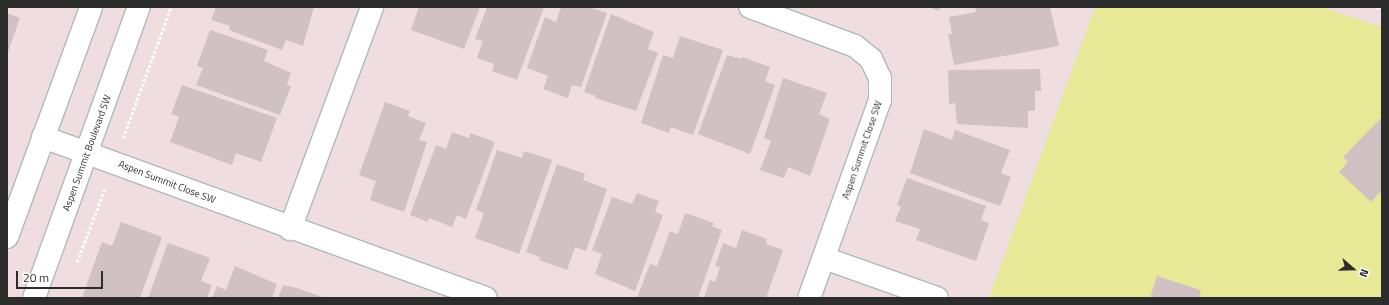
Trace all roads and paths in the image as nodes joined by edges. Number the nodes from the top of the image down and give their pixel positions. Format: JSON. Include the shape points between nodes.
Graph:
{"nodes":[{"id":1,"x":90,"y":7,"type":"edge"},
{"id":2,"x":139,"y":7,"type":"edge"},
{"id":3,"x":372,"y":7,"type":"edge"},
{"id":4,"x":750,"y":7,"type":"edge"},
{"id":5,"x":1377,"y":7,"type":"edge"},
{"id":6,"x":1382,"y":9,"type":"edge"},
{"id":7,"x":43,"y":137,"type":"junction"},
{"id":8,"x":87,"y":153,"type":"junction"},
{"id":9,"x":290,"y":228,"type":"junction"},
{"id":10,"x":7,"y":237,"type":"edge"},
{"id":11,"x":824,"y":258,"type":"junction"},
{"id":12,"x":34,"y":298,"type":"edge"},
{"id":13,"x":486,"y":298,"type":"edge"},
{"id":14,"x":809,"y":298,"type":"edge"},
{"id":15,"x":937,"y":298,"type":"edge"}],
"edges":[{"from":1,"to":7,"type":"street"},
{"from":2,"to":8,"type":"street","name":"Aspen Summit Boulevard SW"},
{"from":3,"to":9,"type":"street"},
{"from":4,"to":11,"type":"street","name":"Aspen Summit Close SW","via":[[855,46],[871,59],[880,78],[880,100]]},
{"from":5,"to":6,"type":"path"},
{"from":7,"to":8,"type":"street","name":"Aspen Summit Close SW"},
{"from":7,"to":10,"type":"street"},
{"from":8,"to":9,"type":"street","name":"Aspen Summit Close SW"},
{"from":8,"to":12,"type":"street","name":"Aspen Summit Boulevard SW"},
{"from":9,"to":13,"type":"street","name":"Aspen Summit Close SW"},
{"from":11,"to":14,"type":"street","name":"Aspen Summit Close SW"},
{"from":11,"to":15,"type":"street"}]}
